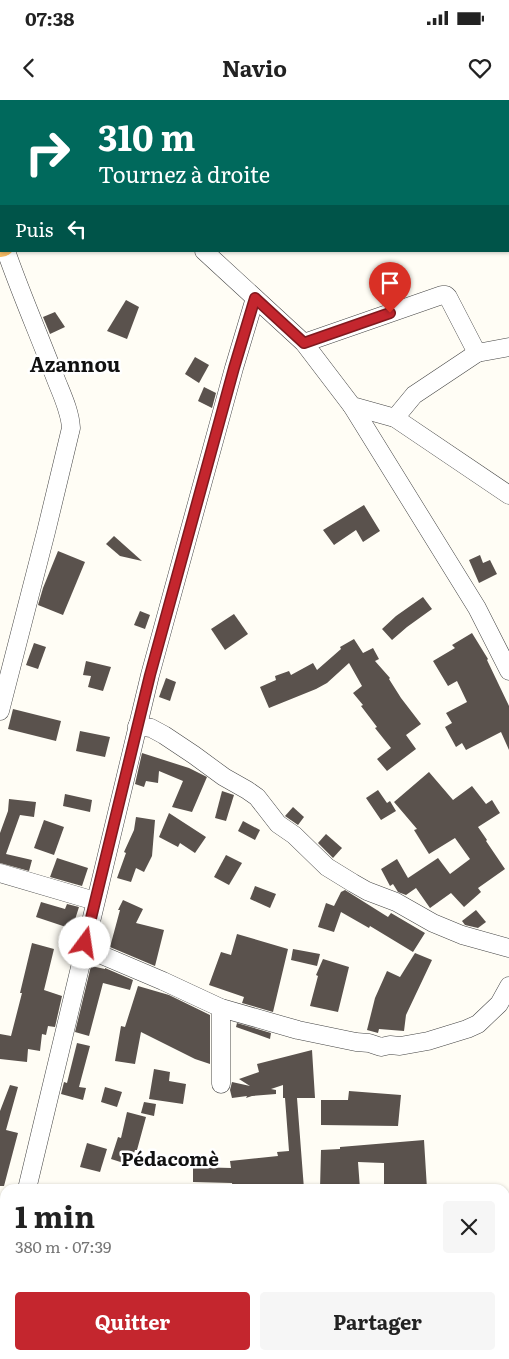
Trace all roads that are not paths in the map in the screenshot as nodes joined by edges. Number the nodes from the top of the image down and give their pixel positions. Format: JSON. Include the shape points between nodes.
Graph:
{"nodes":[{"id":1,"x":6,"y":252,"type":"edge"},
{"id":2,"x":205,"y":252,"type":"edge"},
{"id":3,"x":255,"y":298,"type":"junction"},
{"id":4,"x":304,"y":343,"type":"junction"},
{"id":5,"x":509,"y":347,"type":"edge"},
{"id":6,"x":477,"y":353,"type":"junction"},
{"id":7,"x":352,"y":406,"type":"junction"},
{"id":8,"x":395,"y":418,"type":"junction"},
{"id":9,"x":509,"y":495,"type":"edge"},
{"id":10,"x":509,"y":671,"type":"edge"},
{"id":11,"x":0,"y":711,"type":"edge"},
{"id":12,"x":137,"y":726,"type":"junction"},
{"id":13,"x":0,"y":873,"type":"edge"},
{"id":14,"x":96,"y":901,"type":"junction"},
{"id":15,"x":85,"y":943,"type":"junction"},
{"id":16,"x":509,"y":948,"type":"edge"},
{"id":17,"x":509,"y":986,"type":"edge"},
{"id":18,"x":221,"y":1008,"type":"junction"},
{"id":19,"x":221,"y":1084,"type":"dead end"},
{"id":20,"x":28,"y":1184,"type":"edge"}],
"edges":[{"from":1,"to":11,"type":"street","via":[[41,338],[71,420],[71,428]]},
{"from":2,"to":3,"type":"street"},
{"from":3,"to":4,"type":"street"},
{"from":3,"to":12,"type":"street"},
{"from":4,"to":6,"type":"street","via":[[446,295]]},
{"from":4,"to":7,"type":"street"},
{"from":5,"to":6,"type":"street"},
{"from":6,"to":8,"type":"street","via":[[414,395]]},
{"from":7,"to":8,"type":"street"},
{"from":7,"to":10,"type":"street","via":[[477,608]]},
{"from":8,"to":9,"type":"street"},
{"from":12,"to":14,"type":"street"},
{"from":12,"to":16,"type":"street","via":[[151,728],[164,735],[247,790],[278,824],[327,867],[353,883],[433,923]]},
{"from":13,"to":14,"type":"street"},
{"from":14,"to":15,"type":"street"},
{"from":15,"to":18,"type":"street","via":[[97,953]]},
{"from":15,"to":20,"type":"street"},
{"from":17,"to":18,"type":"street","via":[[499,1004],[478,1024],[428,1041],[400,1046],[381,1047],[298,1030]]},
{"from":18,"to":19,"type":"street"}]}
